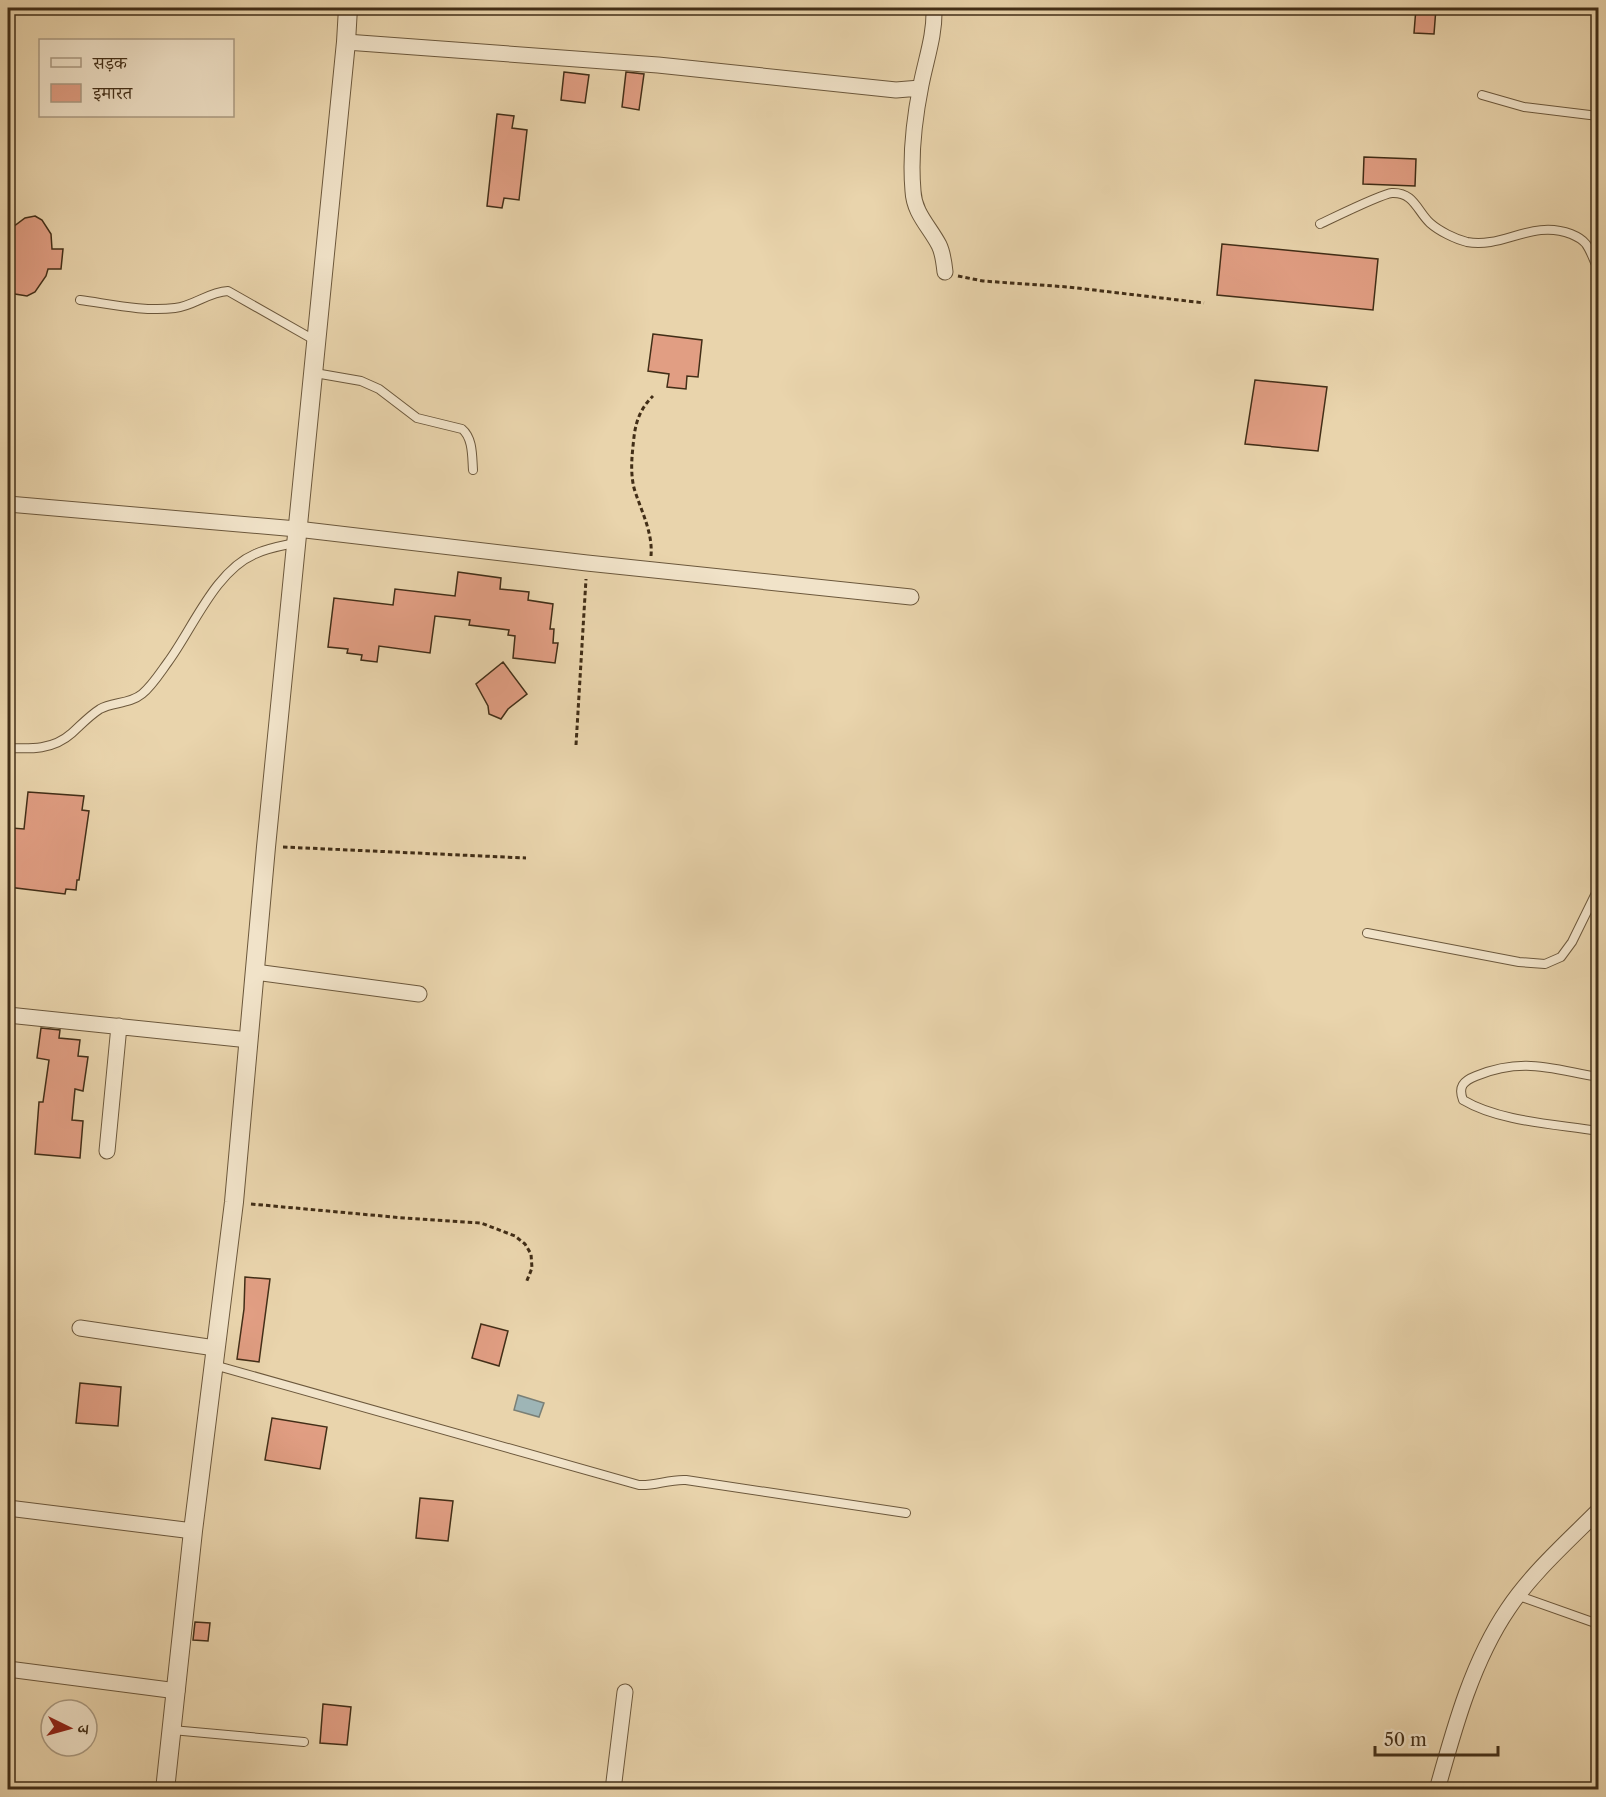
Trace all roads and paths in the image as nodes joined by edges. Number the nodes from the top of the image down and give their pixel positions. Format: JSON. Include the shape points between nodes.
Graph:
{"nodes":[{"id":1,"x":348,"y":8,"type":"edge"},
{"id":2,"x":934,"y":8,"type":"edge"},
{"id":3,"x":346,"y":42,"type":"junction"},
{"id":4,"x":920,"y":88,"type":"junction"},
{"id":5,"x":1482,"y":95,"type":"dead end"},
{"id":6,"x":1599,"y":116,"type":"edge"},
{"id":7,"x":1320,"y":224,"type":"dead end"},
{"id":8,"x":1599,"y":269,"type":"edge"},
{"id":9,"x":945,"y":272,"type":"joint"},
{"id":10,"x":80,"y":300,"type":"dead end"},
{"id":11,"x":1204,"y":303,"type":"dead end"},
{"id":12,"x":317,"y":342,"type":"junction"},
{"id":13,"x":315,"y":373,"type":"junction"},
{"id":14,"x":653,"y":396,"type":"dead end"},
{"id":15,"x":473,"y":470,"type":"dead end"},
{"id":16,"x":8,"y":504,"type":"edge"},
{"id":17,"x":297,"y":536,"type":"junction"},
{"id":18,"x":587,"y":563,"type":"junction"},
{"id":19,"x":649,"y":568,"type":"junction"},
{"id":20,"x":911,"y":597,"type":"dead end"},
{"id":21,"x":576,"y":745,"type":"dead end"},
{"id":22,"x":8,"y":748,"type":"edge"},
{"id":23,"x":266,"y":847,"type":"junction"},
{"id":24,"x":526,"y":858,"type":"dead end"},
{"id":25,"x":1599,"y":889,"type":"edge"},
{"id":26,"x":1367,"y":933,"type":"dead end"},
{"id":27,"x":255,"y":972,"type":"junction"},
{"id":28,"x":419,"y":994,"type":"dead end"},
{"id":29,"x":8,"y":1015,"type":"edge"},
{"id":30,"x":119,"y":1026,"type":"junction"},
{"id":31,"x":249,"y":1040,"type":"junction"},
{"id":32,"x":1599,"y":1077,"type":"edge"},
{"id":33,"x":1599,"y":1131,"type":"edge"},
{"id":34,"x":107,"y":1151,"type":"dead end"},
{"id":35,"x":234,"y":1202,"type":"junction"},
{"id":36,"x":526,"y":1283,"type":"dead end"},
{"id":37,"x":80,"y":1328,"type":"dead end"},
{"id":38,"x":215,"y":1357,"type":"junction"},
{"id":39,"x":8,"y":1508,"type":"edge"},
{"id":40,"x":1599,"y":1511,"type":"edge"},
{"id":41,"x":906,"y":1512,"type":"dead end"},
{"id":42,"x":193,"y":1531,"type":"junction"},
{"id":43,"x":1519,"y":1596,"type":"junction"},
{"id":44,"x":1598,"y":1624,"type":"edge"},
{"id":45,"x":8,"y":1670,"type":"edge"},
{"id":46,"x":177,"y":1691,"type":"junction"},
{"id":47,"x":625,"y":1692,"type":"dead end"},
{"id":48,"x":172,"y":1730,"type":"junction"},
{"id":49,"x":304,"y":1742,"type":"dead end"},
{"id":50,"x":165,"y":1790,"type":"edge"},
{"id":51,"x":613,"y":1790,"type":"edge"},
{"id":52,"x":1437,"y":1790,"type":"edge"}],
"edges":[{"from":1,"to":3,"type":"street"},
{"from":2,"to":4,"type":"street"},
{"from":3,"to":4,"type":"street","via":[[658,65],[896,90]]},
{"from":3,"to":12,"type":"street"},
{"from":4,"to":9,"type":"street","via":[[912,162],[914,200],[916,210],[940,247]]},
{"from":5,"to":6,"type":"lane","via":[[1524,106]]},
{"from":7,"to":8,"type":"lane","via":[[1388,194],[1401,194],[1413,200],[1434,226],[1461,240],[1487,242],[1537,229],[1574,235],[1587,246]]},
{"from":9,"to":11,"type":"path","via":[[983,281]]},
{"from":10,"to":12,"type":"lane","via":[[173,309],[228,291]]},
{"from":12,"to":13,"type":"street"},
{"from":13,"to":15,"type":"lane","via":[[361,381],[379,389],[417,418],[462,429],[470,441]]},
{"from":13,"to":17,"type":"street"},
{"from":14,"to":19,"type":"path","via":[[642,407],[636,423],[630,465],[651,540]]},
{"from":16,"to":17,"type":"street"},
{"from":17,"to":18,"type":"street"},
{"from":17,"to":22,"type":"lane","via":[[254,554],[228,574],[177,650],[137,698],[100,709],[50,747]]},
{"from":17,"to":23,"type":"street"},
{"from":18,"to":19,"type":"street"},
{"from":18,"to":21,"type":"path"},
{"from":19,"to":20,"type":"street"},
{"from":23,"to":24,"type":"path"},
{"from":23,"to":27,"type":"street"},
{"from":25,"to":26,"type":"lane","via":[[1572,942],[1561,957],[1545,964]]},
{"from":27,"to":28,"type":"street"},
{"from":27,"to":31,"type":"street"},
{"from":29,"to":30,"type":"street"},
{"from":30,"to":31,"type":"street"},
{"from":30,"to":34,"type":"street"},
{"from":31,"to":35,"type":"street"},
{"from":32,"to":33,"type":"lane","via":[[1511,1065],[1470,1078],[1460,1092],[1463,1100],[1476,1108]]},
{"from":35,"to":36,"type":"path","via":[[481,1223],[525,1244],[532,1268]]},
{"from":35,"to":38,"type":"street"},
{"from":37,"to":38,"type":"street"},
{"from":38,"to":41,"type":"lane","via":[[639,1485],[686,1480]]},
{"from":38,"to":42,"type":"street"},
{"from":39,"to":42,"type":"street"},
{"from":40,"to":43,"type":"street","via":[[1541,1568]]},
{"from":42,"to":46,"type":"street"},
{"from":43,"to":44,"type":"lane"},
{"from":43,"to":52,"type":"street","via":[[1489,1642],[1472,1682]]},
{"from":45,"to":46,"type":"street"},
{"from":46,"to":48,"type":"street"},
{"from":47,"to":51,"type":"street"},
{"from":48,"to":49,"type":"lane"},
{"from":48,"to":50,"type":"street"}]}
